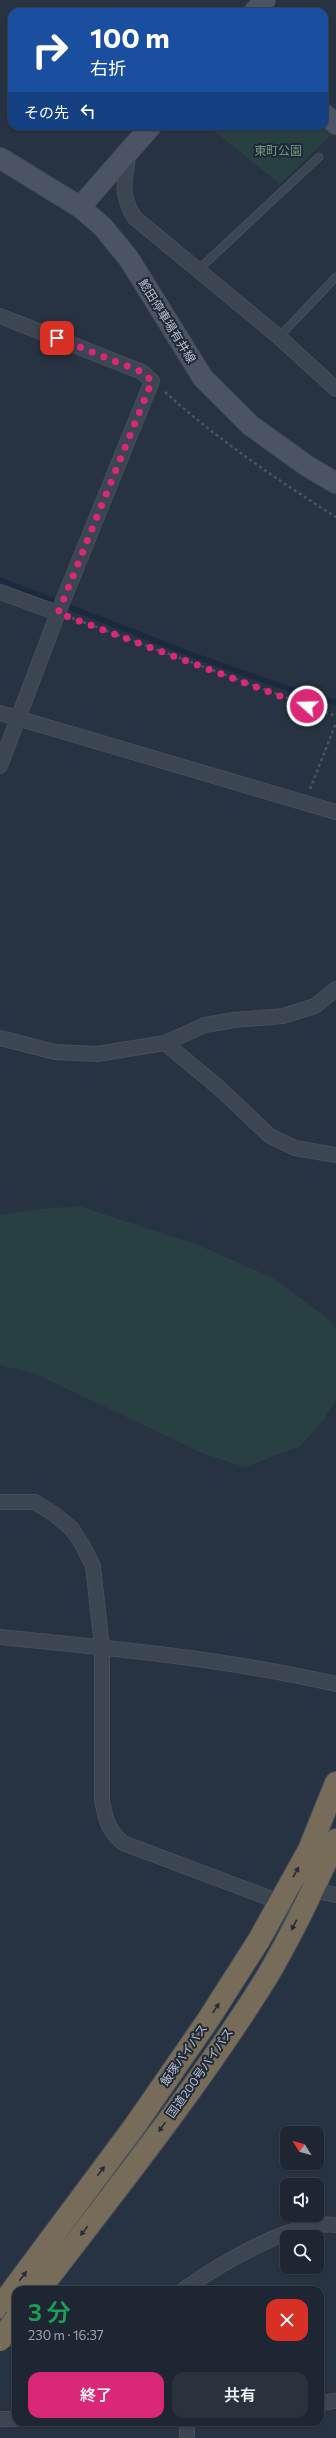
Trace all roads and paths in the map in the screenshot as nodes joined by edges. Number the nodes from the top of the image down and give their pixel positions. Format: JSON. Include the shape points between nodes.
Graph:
{"nodes":[{"id":1,"x":265,"y":0,"type":"edge"},
{"id":2,"x":258,"y":8,"type":"edge"},
{"id":3,"x":328,"y":117,"type":"edge"},
{"id":4,"x":336,"y":124,"type":"edge"},
{"id":5,"x":148,"y":130,"type":"edge"},
{"id":6,"x":129,"y":152,"type":"junction"},
{"id":7,"x":318,"y":157,"type":"dead end"},
{"id":8,"x":0,"y":158,"type":"edge"},
{"id":9,"x":80,"y":207,"type":"junction"},
{"id":10,"x":198,"y":270,"type":"junction"},
{"id":11,"x":336,"y":276,"type":"edge"},
{"id":12,"x":0,"y":316,"type":"edge"},
{"id":13,"x":278,"y":337,"type":"junction"},
{"id":14,"x":152,"y":381,"type":"junction"},
{"id":15,"x":335,"y":385,"type":"edge"},
{"id":16,"x":336,"y":484,"type":"edge"},
{"id":17,"x":336,"y":517,"type":"edge"},
{"id":18,"x":0,"y":592,"type":"edge"},
{"id":19,"x":58,"y":613,"type":"junction"},
{"id":20,"x":0,"y":713,"type":"edge"},
{"id":21,"x":336,"y":716,"type":"edge"},
{"id":22,"x":19,"y":720,"type":"junction"},
{"id":23,"x":336,"y":723,"type":"edge"},
{"id":24,"x":0,"y":766,"type":"edge"},
{"id":25,"x":304,"y":804,"type":"junction"},
{"id":26,"x":336,"y":812,"type":"edge"},
{"id":27,"x":336,"y":989,"type":"edge"},
{"id":28,"x":0,"y":1038,"type":"edge"},
{"id":29,"x":165,"y":1043,"type":"junction"},
{"id":30,"x":336,"y":1155,"type":"edge"},
{"id":31,"x":0,"y":1502,"type":"edge"},
{"id":32,"x":0,"y":1637,"type":"edge"},
{"id":33,"x":102,"y":1647,"type":"junction"},
{"id":34,"x":336,"y":1684,"type":"edge"},
{"id":35,"x":336,"y":1783,"type":"edge"},
{"id":36,"x":336,"y":1840,"type":"edge"},
{"id":37,"x":313,"y":1890,"type":"junction"},
{"id":38,"x":336,"y":1895,"type":"edge"},
{"id":39,"x":280,"y":1902,"type":"junction"},
{"id":40,"x":333,"y":2221,"type":"edge"},
{"id":41,"x":16,"y":2286,"type":"edge"},
{"id":42,"x":42,"y":2286,"type":"edge"},
{"id":43,"x":189,"y":2286,"type":"edge"},
{"id":44,"x":12,"y":2291,"type":"edge"},
{"id":45,"x":0,"y":2307,"type":"edge"},
{"id":46,"x":12,"y":2325,"type":"edge"},
{"id":47,"x":0,"y":2327,"type":"edge"},
{"id":48,"x":12,"y":2328,"type":"edge"},
{"id":49,"x":0,"y":2340,"type":"edge"},
{"id":50,"x":336,"y":2401,"type":"edge"},
{"id":51,"x":324,"y":2402,"type":"edge"},
{"id":52,"x":0,"y":2419,"type":"edge"},
{"id":53,"x":12,"y":2419,"type":"edge"},
{"id":54,"x":187,"y":2426,"type":"edge"},
{"id":55,"x":187,"y":2438,"type":"edge"}],
"edges":[{"from":1,"to":2,"type":"main road"},
{"from":3,"to":4,"type":"main road"},
{"from":5,"to":6,"type":"main road"},
{"from":6,"to":9,"type":"main road"},
{"from":6,"to":10,"type":"street","via":[[123,189],[127,206],[135,218]]},
{"from":7,"to":10,"type":"lane"},
{"from":8,"to":9,"type":"main road","name":"鯰田停車場有井線"},
{"from":9,"to":16,"type":"main road","name":"鯰田停車場有井線","via":[[103,228],[129,259],[203,378],[250,425]]},
{"from":10,"to":13,"type":"street"},
{"from":11,"to":13,"type":"lane"},
{"from":12,"to":14,"type":"street","via":[[142,372]]},
{"from":13,"to":15,"type":"street"},
{"from":14,"to":17,"type":"path","via":[[206,429],[267,474]]},
{"from":14,"to":19,"type":"street"},
{"from":18,"to":19,"type":"street"},
{"from":19,"to":21,"type":"path"},
{"from":19,"to":22,"type":"street"},
{"from":20,"to":22,"type":"street"},
{"from":22,"to":24,"type":"street"},
{"from":22,"to":25,"type":"street"},
{"from":23,"to":25,"type":"path"},
{"from":25,"to":26,"type":"street"},
{"from":27,"to":29,"type":"street","via":[[315,1006],[284,1016],[205,1025]]},
{"from":28,"to":29,"type":"street","via":[[55,1052],[98,1054]]},
{"from":29,"to":30,"type":"street","via":[[218,1087],[270,1136],[295,1148]]},
{"from":31,"to":33,"type":"street","via":[[35,1502],[72,1529],[93,1566]]},
{"from":32,"to":33,"type":"street"},
{"from":33,"to":34,"type":"street","via":[[286,1673]]},
{"from":33,"to":39,"type":"street","via":[[102,1800],[111,1833],[123,1843]]},
{"from":39,"to":35,"type":"highway","name":"飯塚バイパス","one_way":true,"via":[[309,1850]]},
{"from":36,"to":37,"type":"highway","name":"国道200号バイパス"},
{"from":37,"to":38,"type":"street"},
{"from":37,"to":39,"type":"street"},
{"from":37,"to":42,"type":"highway","name":"国道200号バイパス","one_way":true,"via":[[265,1979],[209,2062],[115,2192]]},
{"from":41,"to":39,"type":"highway","name":"飯塚バイパス","one_way":true,"via":[[134,2127],[199,2033],[259,1940]]},
{"from":40,"to":43,"type":"street","via":[[265,2242],[216,2268]]},
{"from":45,"to":44,"type":"highway","name":"飯塚バイパス","one_way":true},
{"from":46,"to":49,"type":"highway","bridge":true},
{"from":47,"to":48,"type":"street"},
{"from":50,"to":51,"type":"street"},
{"from":52,"to":53,"type":"street"},
{"from":54,"to":55,"type":"street"}]}
